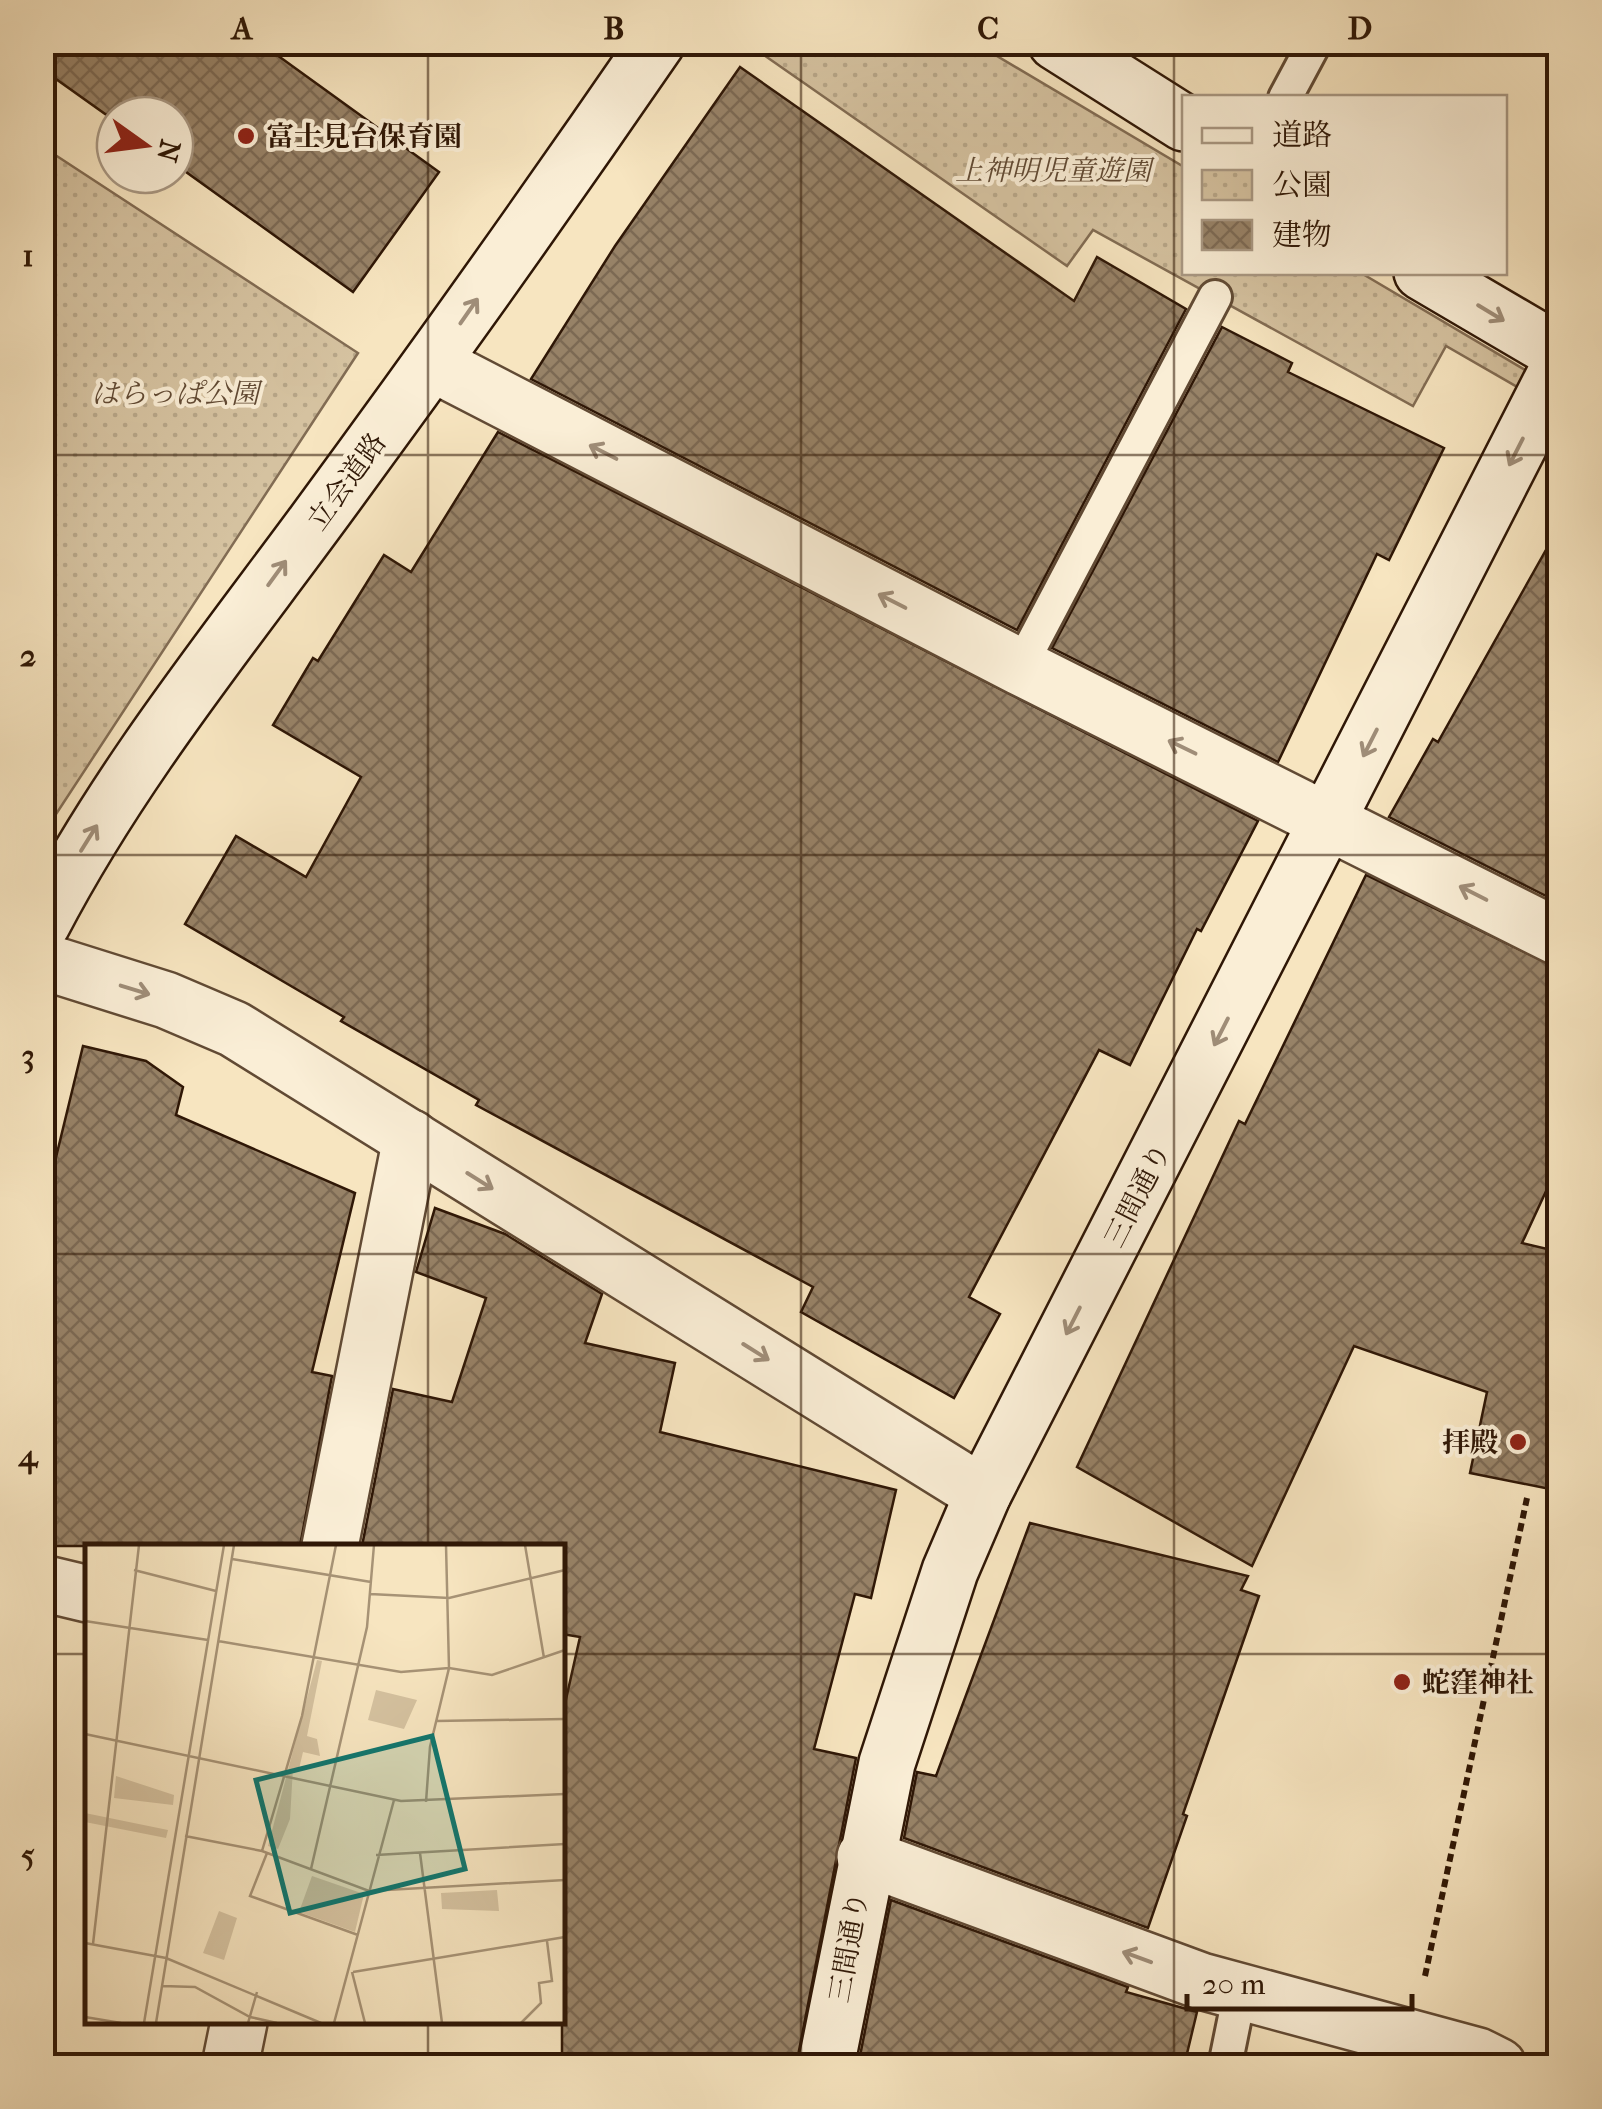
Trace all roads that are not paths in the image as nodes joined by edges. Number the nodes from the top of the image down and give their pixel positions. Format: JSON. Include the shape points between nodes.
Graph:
{"nodes":[{"id":1,"x":657,"y":42,"type":"edge"},
{"id":2,"x":1056,"y":42,"type":"edge"},
{"id":3,"x":1315,"y":42,"type":"edge"},
{"id":4,"x":1287,"y":95,"type":"edge"},
{"id":5,"x":1182,"y":123,"type":"edge"},
{"id":6,"x":1427,"y":275,"type":"edge"},
{"id":7,"x":1215,"y":298,"type":"dead end"},
{"id":8,"x":1560,"y":354,"type":"edge"},
{"id":9,"x":432,"y":364,"type":"junction"},
{"id":10,"x":1560,"y":365,"type":"edge"},
{"id":11,"x":1020,"y":667,"type":"junction"},
{"id":12,"x":1330,"y":820,"type":"junction"},
{"id":13,"x":42,"y":924,"type":"edge"},
{"id":14,"x":1560,"y":938,"type":"edge"},
{"id":15,"x":42,"y":961,"type":"edge"},
{"id":16,"x":410,"y":1138,"type":"junction"},
{"id":17,"x":984,"y":1494,"type":"junction"},
{"id":18,"x":330,"y":1544,"type":"edge"},
{"id":19,"x":42,"y":1583,"type":"edge"},
{"id":20,"x":85,"y":1593,"type":"edge"},
{"id":21,"x":865,"y":1858,"type":"junction"},
{"id":22,"x":1240,"y":1992,"type":"junction"},
{"id":23,"x":239,"y":2024,"type":"edge"},
{"id":24,"x":230,"y":2066,"type":"edge"},
{"id":25,"x":826,"y":2066,"type":"edge"},
{"id":26,"x":1224,"y":2066,"type":"edge"},
{"id":27,"x":1498,"y":2066,"type":"edge"}],
"edges":[{"from":9,"to":1,"type":"street","name":"立会道路","one_way":true},
{"from":2,"to":5,"type":"street"},
{"from":3,"to":4,"type":"lane"},
{"from":6,"to":8,"type":"street","one_way":true},
{"from":7,"to":11,"type":"lane"},
{"from":11,"to":9,"type":"street","one_way":true},
{"from":13,"to":9,"type":"street","name":"立会道路","one_way":true,"via":[[82,847],[142,757]]},
{"from":10,"to":12,"type":"street","name":"三間通り","one_way":true},
{"from":12,"to":11,"type":"street","one_way":true},
{"from":14,"to":12,"type":"street","one_way":true},
{"from":12,"to":17,"type":"street","name":"三間通り","one_way":true},
{"from":15,"to":16,"type":"street","one_way":true,"via":[[202,1013]]},
{"from":16,"to":17,"type":"street","one_way":true},
{"from":16,"to":18,"type":"street"},
{"from":17,"to":21,"type":"street","name":"三間通り","via":[[950,1572],[887,1763]]},
{"from":19,"to":20,"type":"street"},
{"from":22,"to":21,"type":"street","one_way":true},
{"from":21,"to":25,"type":"street","name":"三間通り"},
{"from":22,"to":26,"type":"lane"},
{"from":22,"to":27,"type":"street"},
{"from":23,"to":24,"type":"street"}]}
